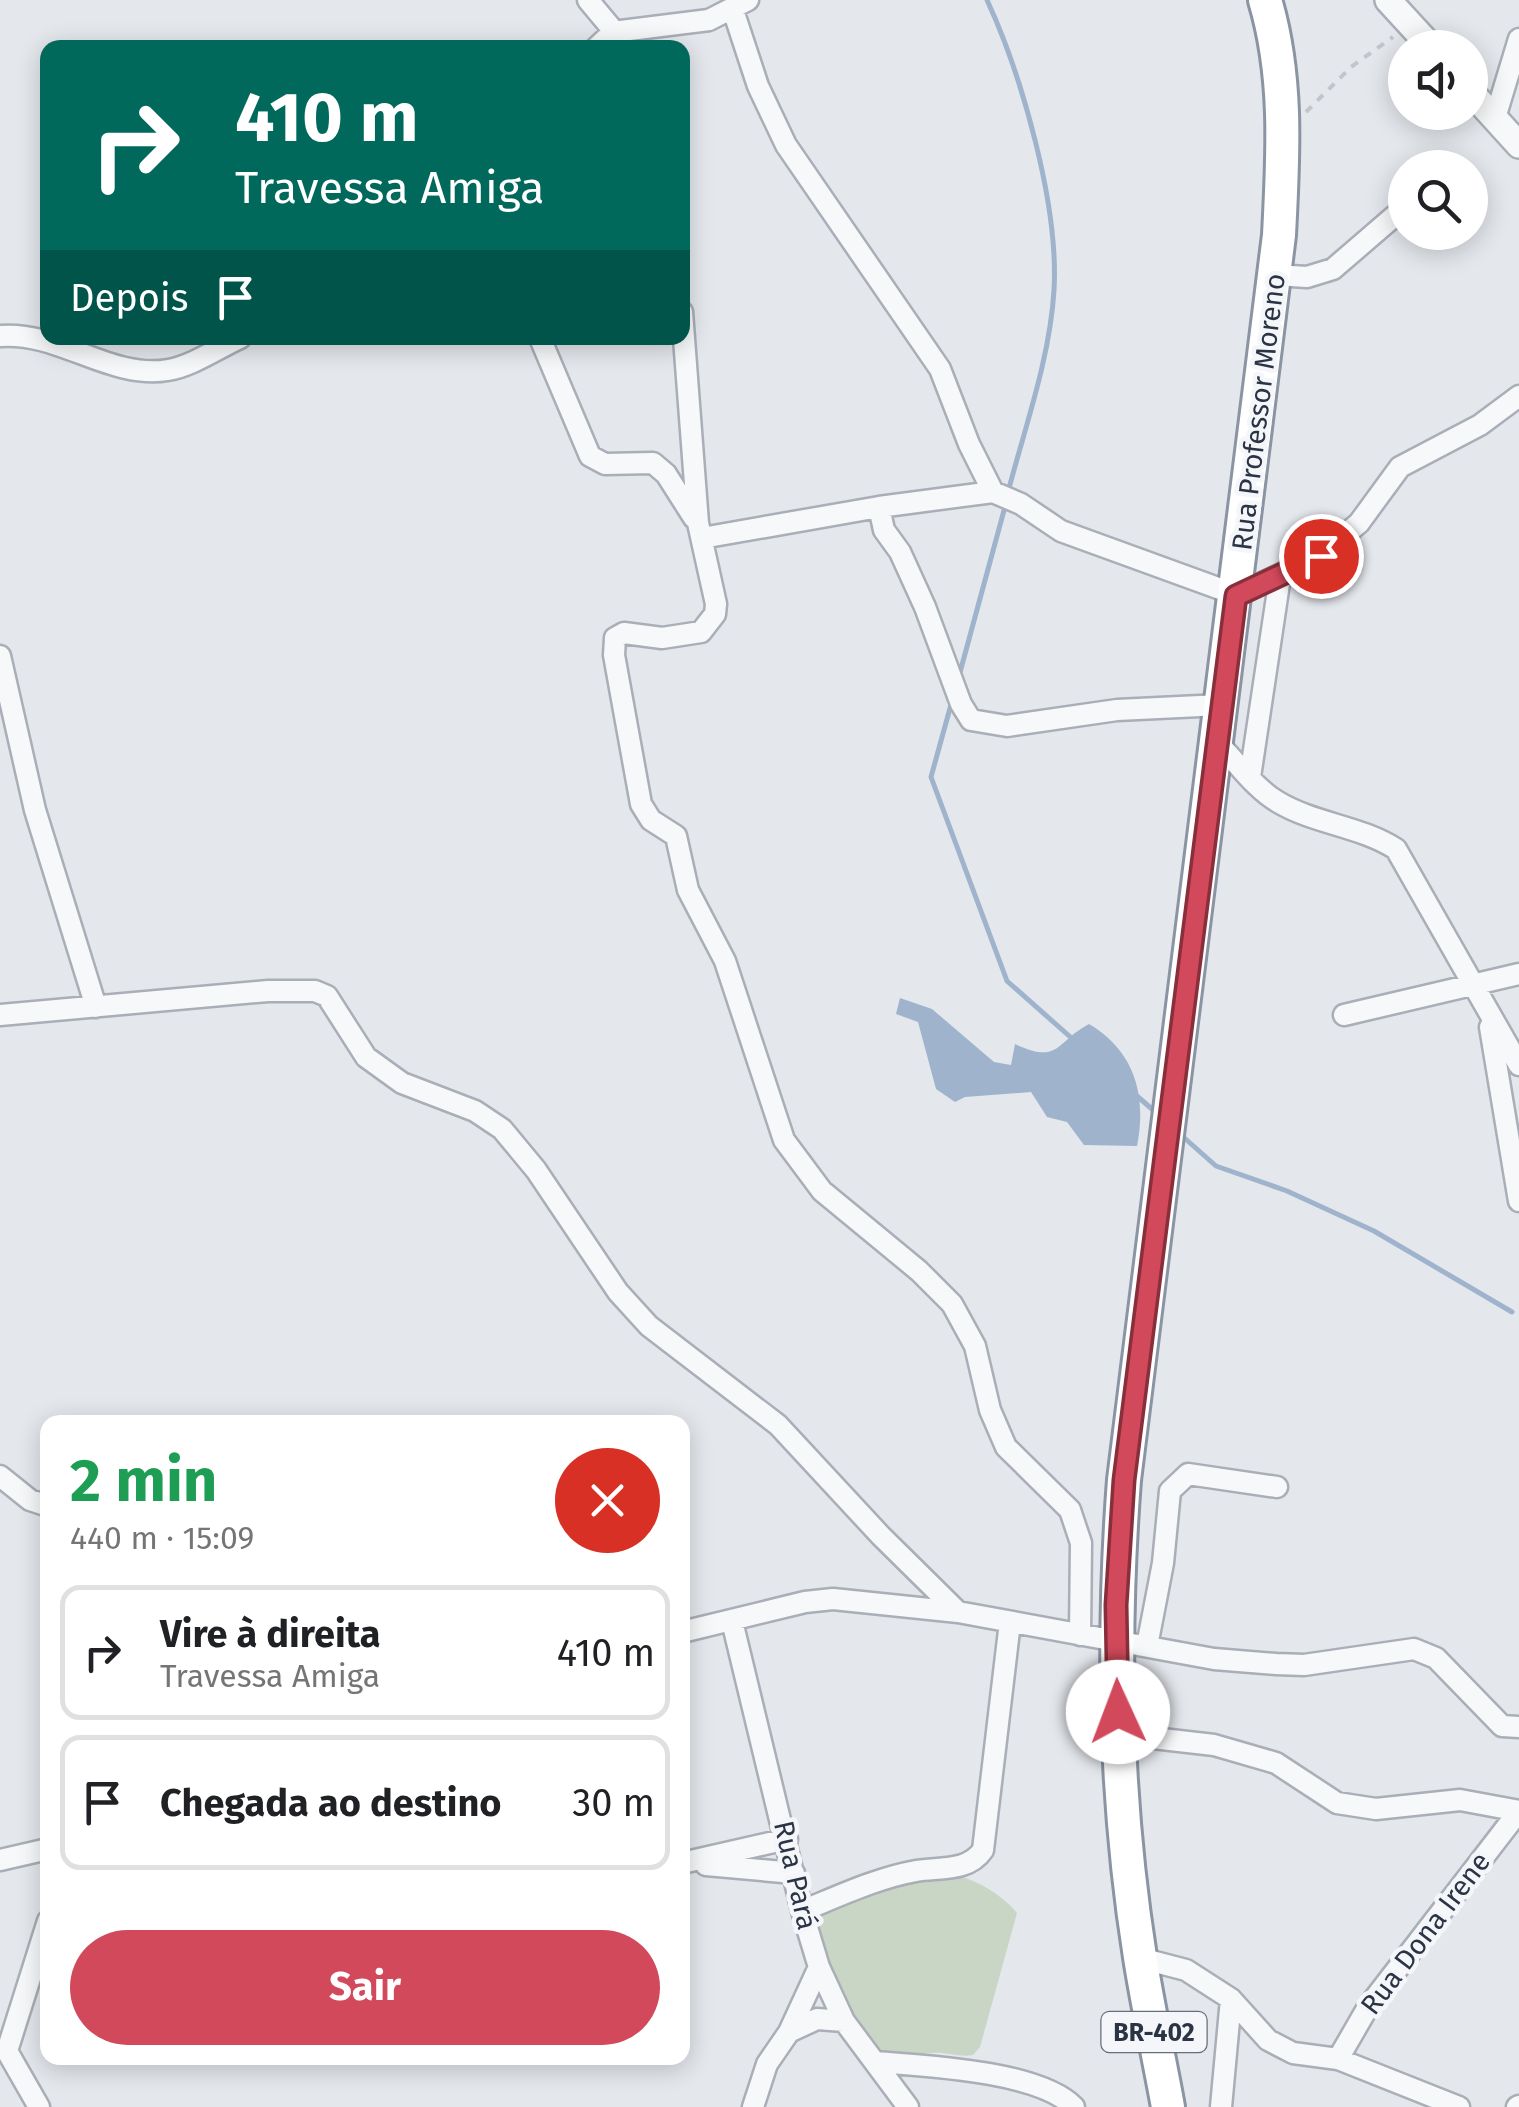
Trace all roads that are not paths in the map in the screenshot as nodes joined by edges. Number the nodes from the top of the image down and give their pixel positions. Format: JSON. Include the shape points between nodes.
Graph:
{"nodes":[{"id":1,"x":588,"y":0,"type":"edge"},
{"id":2,"x":1388,"y":0,"type":"edge"},
{"id":3,"x":741,"y":5,"type":"edge"},
{"id":4,"x":1270,"y":9,"type":"edge"},
{"id":5,"x":1416,"y":30,"type":"edge"},
{"id":6,"x":613,"y":32,"type":"junction"},
{"id":7,"x":1519,"y":39,"type":"edge"},
{"id":8,"x":604,"y":40,"type":"edge"},
{"id":9,"x":620,"y":40,"type":"edge"},
{"id":10,"x":1488,"y":110,"type":"edge"},
{"id":11,"x":1495,"y":118,"type":"junction"},
{"id":12,"x":1519,"y":146,"type":"edge"},
{"id":13,"x":1388,"y":222,"type":"edge"},
{"id":14,"x":1275,"y":275,"type":"junction"},
{"id":15,"x":0,"y":336,"type":"edge"},
{"id":16,"x":40,"y":341,"type":"edge"},
{"id":17,"x":65,"y":345,"type":"edge"},
{"id":18,"x":225,"y":345,"type":"edge"},
{"id":19,"x":543,"y":345,"type":"edge"},
{"id":20,"x":685,"y":345,"type":"edge"},
{"id":21,"x":1519,"y":396,"type":"edge"},
{"id":22,"x":993,"y":492,"type":"junction"},
{"id":23,"x":879,"y":507,"type":"junction"},
{"id":24,"x":700,"y":530,"type":"junction"},
{"id":25,"x":1280,"y":577,"type":"junction"},
{"id":26,"x":1236,"y":596,"type":"junction"},
{"id":27,"x":0,"y":656,"type":"edge"},
{"id":28,"x":1221,"y":705,"type":"junction"},
{"id":29,"x":1216,"y":740,"type":"junction"},
{"id":30,"x":1250,"y":777,"type":"junction"},
{"id":31,"x":1519,"y":974,"type":"edge"},
{"id":32,"x":1470,"y":985,"type":"junction"},
{"id":33,"x":96,"y":1007,"type":"junction"},
{"id":34,"x":0,"y":1014,"type":"edge"},
{"id":35,"x":1344,"y":1015,"type":"dead end"},
{"id":36,"x":1488,"y":1015,"type":"junction"},
{"id":37,"x":1519,"y":1066,"type":"edge"},
{"id":38,"x":1515,"y":1153,"type":"edge"},
{"id":39,"x":1519,"y":1202,"type":"edge"},
{"id":40,"x":0,"y":1476,"type":"edge"},
{"id":41,"x":1277,"y":1486,"type":"dead end"},
{"id":42,"x":40,"y":1503,"type":"edge"},
{"id":43,"x":958,"y":1612,"type":"junction"},
{"id":44,"x":732,"y":1621,"type":"junction"},
{"id":45,"x":1010,"y":1622,"type":"junction"},
{"id":46,"x":690,"y":1630,"type":"edge"},
{"id":47,"x":1080,"y":1635,"type":"junction"},
{"id":48,"x":1131,"y":1643,"type":"junction"},
{"id":49,"x":1519,"y":1727,"type":"edge"},
{"id":50,"x":1118,"y":1734,"type":"junction"},
{"id":51,"x":1519,"y":1811,"type":"edge"},
{"id":52,"x":787,"y":1839,"type":"junction"},
{"id":53,"x":40,"y":1852,"type":"edge"},
{"id":54,"x":0,"y":1860,"type":"edge"},
{"id":55,"x":690,"y":1862,"type":"edge"},
{"id":56,"x":690,"y":1863,"type":"edge"},
{"id":57,"x":794,"y":1873,"type":"junction"},
{"id":58,"x":802,"y":1911,"type":"junction"},
{"id":59,"x":40,"y":1944,"type":"edge"},
{"id":60,"x":1140,"y":1958,"type":"junction"},
{"id":61,"x":819,"y":1966,"type":"junction"},
{"id":62,"x":1231,"y":1999,"type":"junction"},
{"id":63,"x":844,"y":2021,"type":"junction"},
{"id":64,"x":790,"y":2032,"type":"junction"},
{"id":65,"x":4,"y":2045,"type":"edge"},
{"id":66,"x":1338,"y":2060,"type":"junction"},
{"id":67,"x":876,"y":2062,"type":"junction"},
{"id":68,"x":39,"y":2107,"type":"edge"},
{"id":69,"x":753,"y":2107,"type":"edge"},
{"id":70,"x":908,"y":2107,"type":"edge"},
{"id":71,"x":1074,"y":2107,"type":"edge"},
{"id":72,"x":1168,"y":2107,"type":"edge"},
{"id":73,"x":1221,"y":2107,"type":"edge"},
{"id":74,"x":1459,"y":2107,"type":"edge"}],
"edges":[{"from":1,"to":6,"type":"street"},
{"from":2,"to":5,"type":"street"},
{"from":3,"to":6,"type":"street","via":[[690,24]]},
{"from":3,"to":22,"type":"street","via":[[758,86],[786,145],[940,369]]},
{"from":4,"to":14,"type":"highway","name":"Rua Professor Moreno","number":"BR-402","via":[[1284,132]]},
{"from":6,"to":8,"type":"street"},
{"from":6,"to":9,"type":"street"},
{"from":7,"to":11,"type":"street"},
{"from":10,"to":11,"type":"street"},
{"from":11,"to":12,"type":"street"},
{"from":13,"to":14,"type":"street","via":[[1332,269],[1307,277]]},
{"from":14,"to":26,"type":"highway","name":"Rua Professor Moreno","number":"BR-402"},
{"from":15,"to":16,"type":"street"},
{"from":17,"to":18,"type":"street","via":[[151,371],[172,370]]},
{"from":19,"to":24,"type":"street","via":[[590,456],[604,464],[653,463]]},
{"from":20,"to":24,"type":"street"},
{"from":21,"to":25,"type":"street","via":[[1400,467],[1342,540]]},
{"from":22,"to":23,"type":"street"},
{"from":22,"to":26,"type":"street","via":[[1061,531]]},
{"from":23,"to":24,"type":"street"},
{"from":23,"to":28,"type":"street","via":[[971,720],[1007,726],[1117,710]]},
{"from":24,"to":47,"type":"street","via":[[716,604],[712,622],[681,636],[619,634],[614,644],[641,804],[650,820],[674,832],[680,846],[688,890],[725,960],[784,1140],[822,1191],[952,1304],[974,1346],[1006,1448],[1070,1510],[1081,1543]]},
{"from":25,"to":26,"type":"street"},
{"from":25,"to":30,"type":"street"},
{"from":26,"to":28,"type":"highway","name":"Rua Professor Moreno","number":"BR-402"},
{"from":27,"to":33,"type":"street","via":[[35,810]]},
{"from":28,"to":29,"type":"highway","name":"Rua Professor Moreno","number":"BR-402"},
{"from":29,"to":30,"type":"street"},
{"from":29,"to":48,"type":"highway","name":"Rua Professor Moreno","number":"BR-402","via":[[1124,1480]]},
{"from":30,"to":32,"type":"street","via":[[1281,804],[1396,850]]},
{"from":31,"to":32,"type":"street"},
{"from":32,"to":35,"type":"street"},
{"from":32,"to":36,"type":"street"},
{"from":33,"to":34,"type":"street"},
{"from":33,"to":43,"type":"street","via":[[268,991],[327,996],[366,1057],[402,1083],[475,1110],[502,1129],[649,1326],[778,1425]]},
{"from":36,"to":37,"type":"street"},
{"from":36,"to":38,"type":"street"},
{"from":38,"to":39,"type":"street"},
{"from":40,"to":42,"type":"street"},
{"from":41,"to":48,"type":"street","via":[[1188,1474],[1170,1491],[1163,1563]]},
{"from":43,"to":44,"type":"street","via":[[833,1599]]},
{"from":43,"to":45,"type":"street"},
{"from":44,"to":46,"type":"street"},
{"from":44,"to":52,"type":"street","name":"Rua Pará"},
{"from":45,"to":47,"type":"street"},
{"from":45,"to":58,"type":"street","via":[[978,1858],[897,1875]]},
{"from":47,"to":48,"type":"street"},
{"from":48,"to":49,"type":"street","via":[[1304,1665],[1414,1649],[1436,1658],[1502,1726]]},
{"from":48,"to":50,"type":"highway","name":"Rua Professor Moreno","number":"BR-402"},
{"from":50,"to":51,"type":"street","via":[[1214,1745],[1276,1763],[1337,1803],[1376,1809],[1460,1800]]},
{"from":50,"to":60,"type":"highway","name":"Rua Professor Moreno","number":"BR-402"},
{"from":51,"to":66,"type":"street","name":"Rua Dona Irene","via":[[1368,2006]]},
{"from":52,"to":55,"type":"street"},
{"from":52,"to":57,"type":"street","name":"Rua Pará"},
{"from":53,"to":54,"type":"street"},
{"from":56,"to":57,"type":"street"},
{"from":57,"to":58,"type":"street","name":"Rua Pará"},
{"from":58,"to":61,"type":"street","name":"Rua Pará"},
{"from":59,"to":65,"type":"street"},
{"from":60,"to":62,"type":"street","via":[[1186,1970]]},
{"from":60,"to":72,"type":"highway","name":"Rua Professor Moreno","number":"BR-402"},
{"from":61,"to":63,"type":"street","name":"Rua Pará"},
{"from":61,"to":64,"type":"street"},
{"from":62,"to":66,"type":"street","via":[[1268,2040],[1293,2054]]},
{"from":62,"to":73,"type":"street"},
{"from":63,"to":64,"type":"street","via":[[816,2019]]},
{"from":63,"to":67,"type":"street","name":"Rua Pará"},
{"from":64,"to":69,"type":"street","via":[[767,2064]]},
{"from":65,"to":68,"type":"street"},
{"from":66,"to":74,"type":"street"},
{"from":67,"to":70,"type":"street","name":"Rua Pará"},
{"from":67,"to":71,"type":"street","via":[[996,2075],[1064,2096]]}]}
